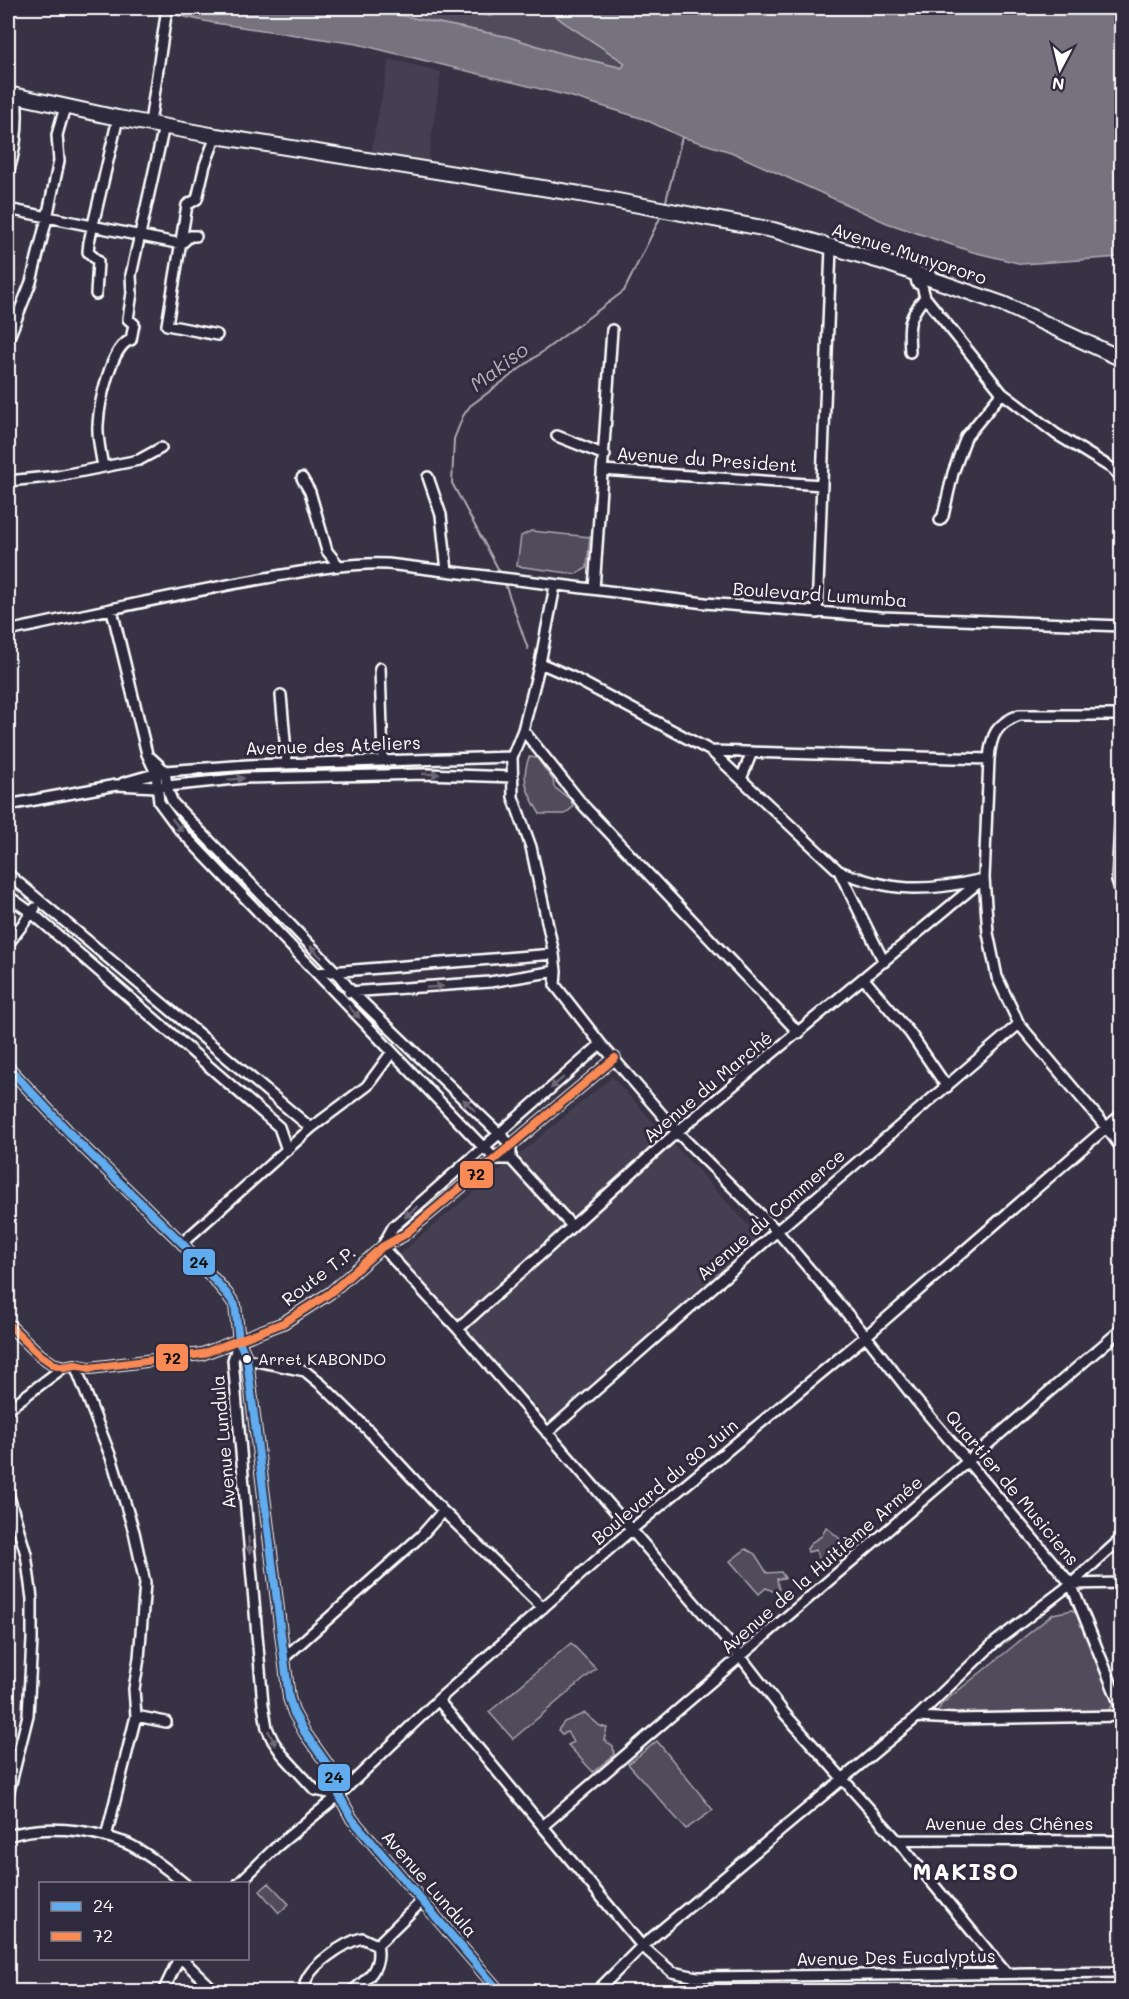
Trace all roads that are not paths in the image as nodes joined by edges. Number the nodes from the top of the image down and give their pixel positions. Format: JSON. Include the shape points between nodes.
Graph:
{"nodes":[{"id":1,"x":168,"y":8,"type":"edge"},
{"id":2,"x":12,"y":95,"type":"edge"},
{"id":3,"x":65,"y":107,"type":"junction"},
{"id":4,"x":118,"y":118,"type":"junction"},
{"id":5,"x":150,"y":123,"type":"junction"},
{"id":6,"x":164,"y":126,"type":"junction"},
{"id":7,"x":216,"y":136,"type":"junction"},
{"id":8,"x":8,"y":174,"type":"edge"},
{"id":9,"x":8,"y":209,"type":"edge"},
{"id":10,"x":47,"y":218,"type":"junction"},
{"id":11,"x":94,"y":225,"type":"junction"},
{"id":12,"x":141,"y":236,"type":"junction"},
{"id":13,"x":196,"y":236,"type":"dead end"},
{"id":14,"x":181,"y":244,"type":"junction"},
{"id":15,"x":831,"y":248,"type":"junction"},
{"id":16,"x":915,"y":273,"type":"junction"},
{"id":17,"x":96,"y":294,"type":"dead end"},
{"id":18,"x":925,"y":297,"type":"junction"},
{"id":19,"x":612,"y":330,"type":"dead end"},
{"id":20,"x":10,"y":335,"type":"dead end"},
{"id":21,"x":217,"y":335,"type":"dead end"},
{"id":22,"x":910,"y":352,"type":"dead end"},
{"id":23,"x":1122,"y":359,"type":"edge"},
{"id":24,"x":1002,"y":393,"type":"junction"},
{"id":25,"x":557,"y":436,"type":"dead end"},
{"id":26,"x":160,"y":448,"type":"dead end"},
{"id":27,"x":605,"y":454,"type":"junction"},
{"id":28,"x":103,"y":467,"type":"junction"},
{"id":29,"x":602,"y":470,"type":"junction"},
{"id":30,"x":8,"y":472,"type":"edge"},
{"id":31,"x":428,"y":477,"type":"dead end"},
{"id":32,"x":302,"y":478,"type":"dead end"},
{"id":33,"x":1122,"y":478,"type":"edge"},
{"id":34,"x":12,"y":480,"type":"edge"},
{"id":35,"x":822,"y":485,"type":"junction"},
{"id":36,"x":940,"y":520,"type":"dead end"},
{"id":37,"x":339,"y":566,"type":"junction"},
{"id":38,"x":447,"y":572,"type":"junction"},
{"id":39,"x":555,"y":586,"type":"junction"},
{"id":40,"x":594,"y":589,"type":"junction"},
{"id":41,"x":112,"y":610,"type":"junction"},
{"id":42,"x":817,"y":613,"type":"junction"},
{"id":43,"x":1122,"y":626,"type":"edge"},
{"id":44,"x":8,"y":631,"type":"edge"},
{"id":45,"x":540,"y":663,"type":"junction"},
{"id":46,"x":380,"y":668,"type":"dead end"},
{"id":47,"x":281,"y":695,"type":"dead end"},
{"id":48,"x":1122,"y":715,"type":"edge"},
{"id":49,"x":522,"y":730,"type":"junction"},
{"id":50,"x":711,"y":751,"type":"junction"},
{"id":51,"x":752,"y":752,"type":"junction"},
{"id":52,"x":512,"y":757,"type":"junction"},
{"id":53,"x":988,"y":759,"type":"junction"},
{"id":54,"x":384,"y":760,"type":"junction"},
{"id":55,"x":287,"y":763,"type":"junction"},
{"id":56,"x":160,"y":772,"type":"junction"},
{"id":57,"x":513,"y":777,"type":"junction"},
{"id":58,"x":741,"y":779,"type":"junction"},
{"id":59,"x":116,"y":785,"type":"junction"},
{"id":60,"x":167,"y":786,"type":"junction"},
{"id":61,"x":157,"y":787,"type":"junction"},
{"id":62,"x":1122,"y":788,"type":"edge"},
{"id":63,"x":8,"y":805,"type":"edge"},
{"id":64,"x":839,"y":871,"type":"junction"},
{"id":65,"x":8,"y":874,"type":"edge"},
{"id":66,"x":984,"y":878,"type":"junction"},
{"id":67,"x":8,"y":896,"type":"edge"},
{"id":68,"x":1122,"y":896,"type":"edge"},
{"id":69,"x":40,"y":902,"type":"junction"},
{"id":70,"x":32,"y":913,"type":"junction"},
{"id":71,"x":8,"y":944,"type":"edge"},
{"id":72,"x":554,"y":954,"type":"junction"},
{"id":73,"x":884,"y":962,"type":"junction"},
{"id":74,"x":556,"y":971,"type":"junction"},
{"id":75,"x":336,"y":972,"type":"junction"},
{"id":76,"x":317,"y":973,"type":"junction"},
{"id":77,"x":864,"y":979,"type":"junction"},
{"id":78,"x":335,"y":992,"type":"junction"},
{"id":79,"x":352,"y":992,"type":"junction"},
{"id":80,"x":1019,"y":1024,"type":"junction"},
{"id":81,"x":799,"y":1033,"type":"junction"},
{"id":82,"x":601,"y":1044,"type":"junction"},
{"id":83,"x":392,"y":1052,"type":"junction"},
{"id":84,"x":615,"y":1058,"type":"junction"},
{"id":85,"x":8,"y":1067,"type":"edge"},
{"id":86,"x":238,"y":1067,"type":"junction"},
{"id":87,"x":222,"y":1078,"type":"junction"},
{"id":88,"x":947,"y":1087,"type":"junction"},
{"id":89,"x":1122,"y":1114,"type":"edge"},
{"id":90,"x":1106,"y":1127,"type":"junction"},
{"id":91,"x":311,"y":1128,"type":"junction"},
{"id":92,"x":677,"y":1132,"type":"junction"},
{"id":93,"x":499,"y":1134,"type":"junction"},
{"id":94,"x":511,"y":1145,"type":"junction"},
{"id":95,"x":484,"y":1148,"type":"junction"},
{"id":96,"x":1122,"y":1149,"type":"edge"},
{"id":97,"x":287,"y":1150,"type":"junction"},
{"id":98,"x":496,"y":1159,"type":"junction"},
{"id":99,"x":511,"y":1160,"type":"junction"},
{"id":100,"x":572,"y":1226,"type":"junction"},
{"id":101,"x":777,"y":1231,"type":"junction"},
{"id":102,"x":182,"y":1243,"type":"junction"},
{"id":103,"x":382,"y":1247,"type":"junction"},
{"id":104,"x":8,"y":1324,"type":"edge"},
{"id":105,"x":458,"y":1329,"type":"junction"},
{"id":106,"x":1122,"y":1329,"type":"edge"},
{"id":107,"x":866,"y":1336,"type":"junction"},
{"id":108,"x":239,"y":1341,"type":"junction"},
{"id":109,"x":247,"y":1359,"type":"junction"},
{"id":110,"x":75,"y":1365,"type":"junction"},
{"id":111,"x":64,"y":1367,"type":"junction"},
{"id":112,"x":8,"y":1409,"type":"edge"},
{"id":113,"x":547,"y":1433,"type":"junction"},
{"id":114,"x":967,"y":1460,"type":"junction"},
{"id":115,"x":8,"y":1493,"type":"edge"},
{"id":116,"x":443,"y":1511,"type":"junction"},
{"id":117,"x":631,"y":1530,"type":"junction"},
{"id":118,"x":1122,"y":1538,"type":"edge"},
{"id":119,"x":1122,"y":1583,"type":"edge"},
{"id":120,"x":1071,"y":1584,"type":"junction"},
{"id":121,"x":543,"y":1608,"type":"junction"},
{"id":122,"x":285,"y":1657,"type":"junction"},
{"id":123,"x":741,"y":1657,"type":"junction"},
{"id":124,"x":438,"y":1700,"type":"junction"},
{"id":125,"x":1122,"y":1710,"type":"edge"},
{"id":126,"x":136,"y":1716,"type":"junction"},
{"id":127,"x":1122,"y":1716,"type":"edge"},
{"id":128,"x":917,"y":1717,"type":"junction"},
{"id":129,"x":166,"y":1722,"type":"dead end"},
{"id":130,"x":842,"y":1779,"type":"junction"},
{"id":131,"x":339,"y":1795,"type":"junction"},
{"id":132,"x":8,"y":1796,"type":"edge"},
{"id":133,"x":544,"y":1825,"type":"junction"},
{"id":134,"x":8,"y":1836,"type":"edge"},
{"id":135,"x":106,"y":1837,"type":"junction"},
{"id":136,"x":897,"y":1840,"type":"junction"},
{"id":137,"x":1122,"y":1841,"type":"edge"},
{"id":138,"x":182,"y":1882,"type":"edge"},
{"id":139,"x":240,"y":1882,"type":"edge"},
{"id":140,"x":422,"y":1901,"type":"junction"},
{"id":141,"x":377,"y":1945,"type":"junction"},
{"id":142,"x":642,"y":1946,"type":"junction"},
{"id":143,"x":179,"y":1960,"type":"edge"},
{"id":144,"x":181,"y":1960,"type":"edge"},
{"id":145,"x":1122,"y":1972,"type":"edge"},
{"id":146,"x":1006,"y":1973,"type":"junction"},
{"id":147,"x":163,"y":1992,"type":"edge"},
{"id":148,"x":216,"y":1992,"type":"edge"},
{"id":149,"x":310,"y":1992,"type":"edge"},
{"id":150,"x":351,"y":1992,"type":"edge"},
{"id":151,"x":500,"y":1992,"type":"edge"},
{"id":152,"x":596,"y":1992,"type":"edge"}],
"edges":[{"from":1,"to":5,"type":"street"},
{"from":2,"to":3,"type":"highway","name":"Avenue Munyororo"},
{"from":2,"to":8,"type":"street","via":[[18,118]]},
{"from":3,"to":4,"type":"highway","name":"Avenue Munyororo"},
{"from":3,"to":10,"type":"street","via":[[57,135],[59,160]]},
{"from":4,"to":5,"type":"highway","name":"Avenue Munyororo"},
{"from":4,"to":11,"type":"street"},
{"from":5,"to":6,"type":"highway","name":"Avenue Munyororo"},
{"from":6,"to":7,"type":"highway","name":"Avenue Munyororo"},
{"from":6,"to":12,"type":"street"},
{"from":7,"to":14,"type":"street","via":[[197,199],[187,206]]},
{"from":7,"to":15,"type":"highway","name":"Avenue Munyororo","via":[[658,208],[773,230]]},
{"from":9,"to":10,"type":"street"},
{"from":10,"to":11,"type":"street"},
{"from":10,"to":20,"type":"street","via":[[31,282]]},
{"from":11,"to":12,"type":"street"},
{"from":11,"to":17,"type":"street","via":[[88,252],[98,261]]},
{"from":12,"to":14,"type":"street"},
{"from":12,"to":28,"type":"street","via":[[131,275],[131,340],[114,356],[98,425]]},
{"from":13,"to":14,"type":"street"},
{"from":14,"to":21,"type":"street","via":[[167,325]]},
{"from":15,"to":16,"type":"highway","name":"Avenue Munyororo"},
{"from":15,"to":35,"type":"street","name":"Avenue du President"},
{"from":16,"to":18,"type":"street"},
{"from":16,"to":23,"type":"highway","name":"Avenue Munyororo","via":[[1003,304]]},
{"from":18,"to":22,"type":"street","via":[[913,312]]},
{"from":18,"to":24,"type":"street"},
{"from":19,"to":27,"type":"street"},
{"from":24,"to":33,"type":"street"},
{"from":24,"to":36,"type":"street","via":[[966,437]]},
{"from":25,"to":27,"type":"street"},
{"from":26,"to":28,"type":"street","via":[[139,460]]},
{"from":27,"to":29,"type":"street"},
{"from":28,"to":34,"type":"street"},
{"from":29,"to":35,"type":"street","name":"Avenue du President"},
{"from":29,"to":40,"type":"street","name":"Avenue du President"},
{"from":30,"to":34,"type":"street"},
{"from":31,"to":38,"type":"street","via":[[441,515]]},
{"from":32,"to":37,"type":"street","via":[[310,492],[327,551]]},
{"from":35,"to":42,"type":"street","name":"Avenue du President"},
{"from":37,"to":38,"type":"street","name":"Boulevard Lumumba","via":[[388,564]]},
{"from":37,"to":41,"type":"street","name":"Boulevard Lumumba","via":[[224,585]]},
{"from":38,"to":39,"type":"street","name":"Boulevard Lumumba"},
{"from":39,"to":40,"type":"street","name":"Boulevard Lumumba"},
{"from":39,"to":45,"type":"street"},
{"from":40,"to":42,"type":"street","name":"Boulevard Lumumba"},
{"from":41,"to":44,"type":"street","name":"Boulevard Lumumba"},
{"from":41,"to":56,"type":"street","via":[[147,754]]},
{"from":42,"to":43,"type":"street","name":"Boulevard Lumumba"},
{"from":45,"to":49,"type":"street"},
{"from":45,"to":50,"type":"street"},
{"from":46,"to":54,"type":"street"},
{"from":47,"to":55,"type":"street"},
{"from":48,"to":53,"type":"street","via":[[1019,715],[999,727],[991,740]]},
{"from":49,"to":52,"type":"street"},
{"from":49,"to":81,"type":"street","via":[[583,805]]},
{"from":50,"to":51,"type":"street"},
{"from":50,"to":58,"type":"street"},
{"from":51,"to":53,"type":"street"},
{"from":51,"to":58,"type":"street"},
{"from":52,"to":54,"type":"street","name":"Avenue des Ateliers"},
{"from":52,"to":57,"type":"street","name":"Quartier de Musiciens"},
{"from":53,"to":66,"type":"street"},
{"from":54,"to":55,"type":"street","name":"Avenue des Ateliers"},
{"from":55,"to":56,"type":"street","name":"Avenue des Ateliers"},
{"from":56,"to":59,"type":"street","name":"Avenue des Ateliers"},
{"from":56,"to":60,"type":"street"},
{"from":56,"to":61,"type":"street"},
{"from":60,"to":57,"type":"street","one_way":true,"via":[[279,777]]},
{"from":57,"to":72,"type":"street","name":"Quartier de Musiciens","via":[[513,797],[531,847]]},
{"from":58,"to":64,"type":"street"},
{"from":59,"to":61,"type":"street"},
{"from":59,"to":63,"type":"street"},
{"from":60,"to":61,"type":"street"},
{"from":75,"to":60,"type":"street","one_way":true,"via":[[173,802]]},
{"from":61,"to":76,"type":"street","one_way":true,"via":[[159,802],[179,829]]},
{"from":62,"to":68,"type":"street","via":[[1117,880]]},
{"from":64,"to":66,"type":"street","via":[[888,887],[916,889]]},
{"from":64,"to":73,"type":"street"},
{"from":65,"to":69,"type":"street"},
{"from":66,"to":73,"type":"street","name":"Avenue du Marché"},
{"from":66,"to":80,"type":"street","via":[[992,958]]},
{"from":67,"to":70,"type":"street"},
{"from":69,"to":70,"type":"street"},
{"from":69,"to":86,"type":"street"},
{"from":70,"to":71,"type":"street"},
{"from":70,"to":87,"type":"street"},
{"from":72,"to":74,"type":"street","name":"Quartier de Musiciens"},
{"from":72,"to":75,"type":"street"},
{"from":73,"to":77,"type":"street","name":"Avenue du Marché"},
{"from":79,"to":74,"type":"street","one_way":true,"via":[[490,982]]},
{"from":74,"to":82,"type":"street","name":"Quartier de Musiciens","via":[[555,986]]},
{"from":75,"to":76,"type":"street"},
{"from":75,"to":79,"type":"street"},
{"from":76,"to":78,"type":"street"},
{"from":77,"to":81,"type":"street","name":"Avenue du Marché"},
{"from":77,"to":88,"type":"street","via":[[910,1033]]},
{"from":78,"to":79,"type":"street"},
{"from":78,"to":83,"type":"street","one_way":true},
{"from":93,"to":79,"type":"street","one_way":true},
{"from":80,"to":88,"type":"street","name":"Avenue du Commerce"},
{"from":80,"to":90,"type":"street"},
{"from":81,"to":92,"type":"street","name":"Avenue du Marché"},
{"from":82,"to":84,"type":"street","name":"Quartier de Musiciens"},
{"from":82,"to":93,"type":"street","name":"Route T.P.","one_way":true},
{"from":83,"to":91,"type":"street","via":[[368,1086]]},
{"from":83,"to":95,"type":"street"},
{"from":84,"to":92,"type":"street","name":"Quartier de Musiciens"},
{"from":84,"to":94,"type":"street","name":"Route T.P."},
{"from":85,"to":102,"type":"street"},
{"from":86,"to":87,"type":"street"},
{"from":86,"to":91,"type":"street"},
{"from":87,"to":97,"type":"street","via":[[279,1128]]},
{"from":88,"to":101,"type":"street","name":"Avenue du Commerce"},
{"from":89,"to":90,"type":"street","name":"Boulevard du 30 Juin"},
{"from":90,"to":96,"type":"street"},
{"from":90,"to":107,"type":"street","name":"Boulevard du 30 Juin"},
{"from":91,"to":97,"type":"street"},
{"from":92,"to":100,"type":"street","name":"Avenue du Marché"},
{"from":92,"to":101,"type":"street","name":"Quartier de Musiciens"},
{"from":93,"to":94,"type":"street"},
{"from":93,"to":95,"type":"street","name":"Route T.P."},
{"from":94,"to":98,"type":"street","name":"Route T.P."},
{"from":94,"to":99,"type":"street"},
{"from":95,"to":98,"type":"street"},
{"from":95,"to":103,"type":"street","name":"Route T.P.","one_way":true,"via":[[393,1227]]},
{"from":97,"to":102,"type":"street"},
{"from":98,"to":99,"type":"street"},
{"from":98,"to":103,"type":"street","name":"Route T.P.","via":[[404,1235]]},
{"from":99,"to":100,"type":"street"},
{"from":100,"to":105,"type":"street","name":"Avenue du Marché"},
{"from":101,"to":107,"type":"street","name":"Quartier de Musiciens"},
{"from":101,"to":113,"type":"street","name":"Avenue du Commerce"},
{"from":102,"to":108,"type":"street","via":[[235,1305]]},
{"from":103,"to":105,"type":"street"},
{"from":103,"to":108,"type":"street","name":"Route T.P.","via":[[330,1293],[303,1311]]},
{"from":104,"to":111,"type":"street","via":[[40,1355]]},
{"from":105,"to":113,"type":"street"},
{"from":106,"to":114,"type":"street","name":"Avenue de la Huitième Armée"},
{"from":107,"to":114,"type":"street","name":"Quartier de Musiciens"},
{"from":107,"to":117,"type":"street","name":"Boulevard du 30 Juin"},
{"from":108,"to":109,"type":"street","name":"Avenue Lundula"},
{"from":108,"to":110,"type":"street","name":"Route T.P.","via":[[202,1354],[90,1368]]},
{"from":108,"to":131,"type":"street","name":"Avenue Lundula","one_way":true,"via":[[234,1360],[267,1728],[282,1754],[315,1790]]},
{"from":109,"to":116,"type":"street","via":[[305,1371],[368,1430]]},
{"from":109,"to":122,"type":"street","name":"Avenue Lundula"},
{"from":110,"to":111,"type":"street","name":"Route T.P."},
{"from":110,"to":126,"type":"street","via":[[112,1460],[141,1557],[145,1583],[134,1689]]},
{"from":111,"to":112,"type":"street"},
{"from":113,"to":117,"type":"street"},
{"from":114,"to":120,"type":"street","name":"Quartier de Musiciens"},
{"from":114,"to":123,"type":"street","name":"Avenue de la Huitième Armée"},
{"from":115,"to":132,"type":"street","via":[[26,1554],[32,1599],[28,1715]]},
{"from":116,"to":121,"type":"street"},
{"from":116,"to":122,"type":"street","via":[[421,1536]]},
{"from":117,"to":121,"type":"street","name":"Boulevard du 30 Juin"},
{"from":117,"to":123,"type":"street"},
{"from":118,"to":120,"type":"street"},
{"from":119,"to":120,"type":"street"},
{"from":120,"to":125,"type":"street","name":"Quartier de Musiciens"},
{"from":120,"to":128,"type":"street","via":[[993,1642]]},
{"from":121,"to":124,"type":"street","name":"Boulevard du 30 Juin"},
{"from":122,"to":131,"type":"street","name":"Avenue Lundula","via":[[294,1713],[332,1772]]},
{"from":123,"to":130,"type":"street"},
{"from":123,"to":133,"type":"street","name":"Avenue de la Huitième Armée"},
{"from":124,"to":131,"type":"street","name":"Boulevard du 30 Juin"},
{"from":124,"to":133,"type":"street"},
{"from":126,"to":129,"type":"street"},
{"from":126,"to":135,"type":"street"},
{"from":127,"to":128,"type":"street"},
{"from":128,"to":130,"type":"street"},
{"from":130,"to":136,"type":"street"},
{"from":130,"to":142,"type":"street"},
{"from":131,"to":139,"type":"street","name":"Boulevard du 30 Juin"},
{"from":131,"to":140,"type":"street","name":"Avenue Lundula","via":[[352,1819]]},
{"from":133,"to":142,"type":"street"},
{"from":134,"to":135,"type":"street","via":[[49,1830]]},
{"from":135,"to":138,"type":"street","via":[[125,1842]]},
{"from":136,"to":137,"type":"street","name":"Avenue des Chênes"},
{"from":136,"to":146,"type":"street"},
{"from":140,"to":141,"type":"street"},
{"from":140,"to":151,"type":"street","name":"Avenue Lundula"},
{"from":141,"to":149,"type":"street","via":[[362,1938],[345,1943],[307,1975],[305,1985]]},
{"from":141,"to":150,"type":"street","via":[[379,1957],[372,1973]]},
{"from":142,"to":146,"type":"street","name":"Avenue Des Eucalyptus","via":[[672,1972],[697,1977]]},
{"from":142,"to":152,"type":"street"},
{"from":143,"to":147,"type":"street"},
{"from":144,"to":148,"type":"street"},
{"from":145,"to":146,"type":"street","name":"Avenue Des Eucalyptus"}]}
